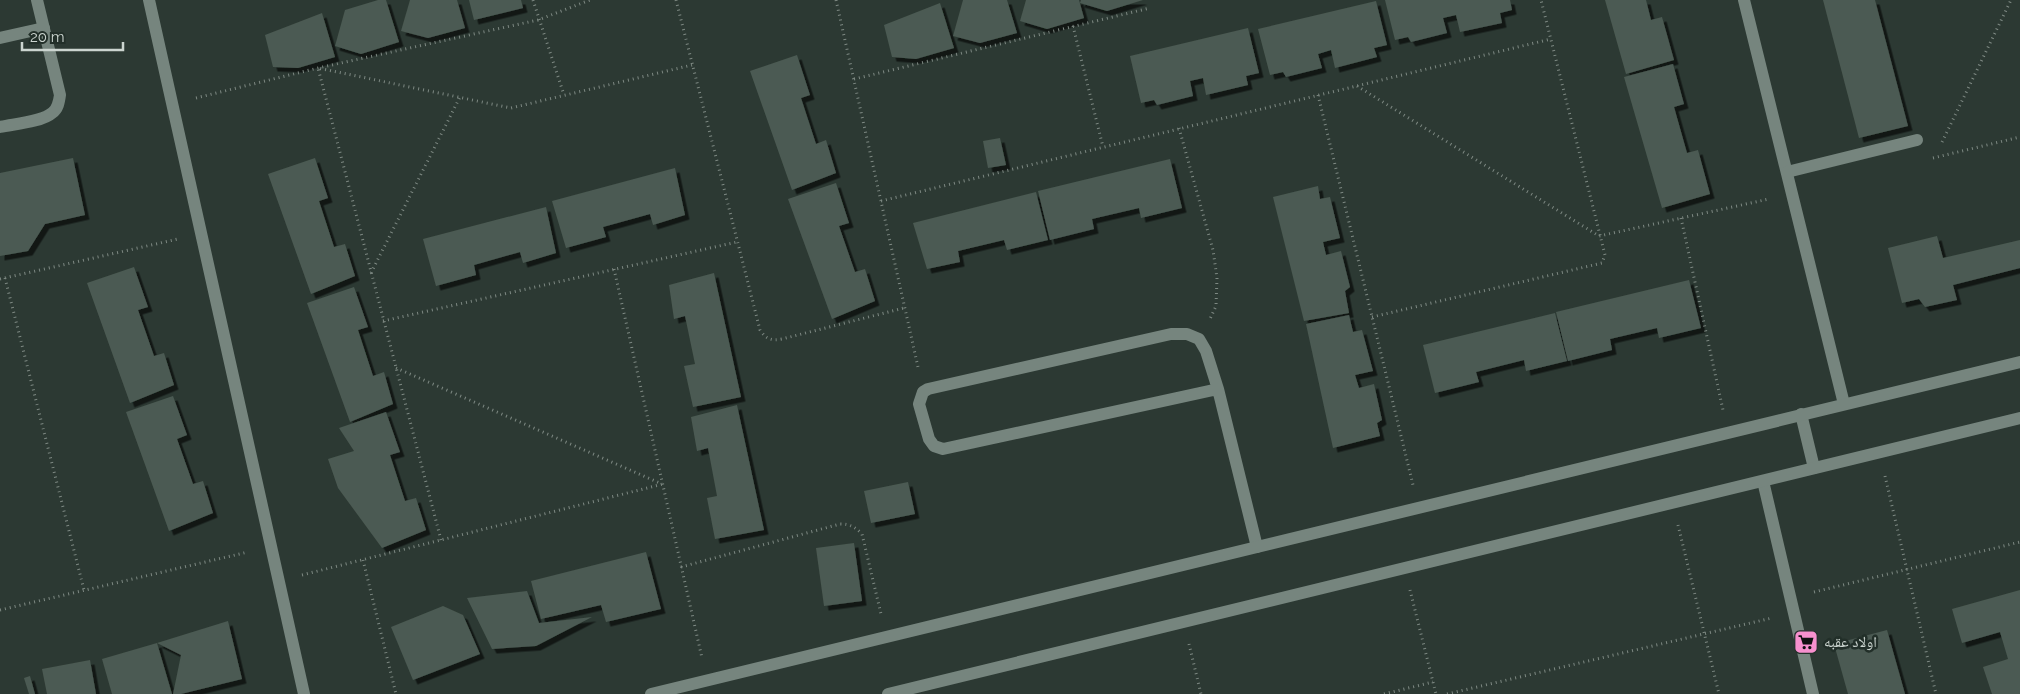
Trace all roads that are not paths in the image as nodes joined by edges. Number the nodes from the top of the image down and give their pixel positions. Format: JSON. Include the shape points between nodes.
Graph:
{"nodes":[{"id":1,"x":37,"y":0,"type":"edge"},
{"id":2,"x":149,"y":0,"type":"edge"},
{"id":3,"x":1744,"y":0,"type":"edge"},
{"id":4,"x":44,"y":28,"type":"junction"},
{"id":5,"x":0,"y":38,"type":"edge"},
{"id":6,"x":0,"y":127,"type":"edge"},
{"id":7,"x":1918,"y":140,"type":"dead end"},
{"id":8,"x":1787,"y":172,"type":"junction"},
{"id":9,"x":2020,"y":362,"type":"edge"},
{"id":10,"x":1218,"y":390,"type":"junction"},
{"id":11,"x":1844,"y":404,"type":"junction"},
{"id":12,"x":1802,"y":414,"type":"junction"},
{"id":13,"x":2020,"y":418,"type":"edge"},
{"id":14,"x":1814,"y":468,"type":"junction"},
{"id":15,"x":1763,"y":481,"type":"junction"},
{"id":16,"x":1257,"y":547,"type":"junction"},
{"id":17,"x":304,"y":694,"type":"edge"},
{"id":18,"x":651,"y":694,"type":"edge"},
{"id":19,"x":888,"y":694,"type":"edge"},
{"id":20,"x":1813,"y":694,"type":"edge"}],
"edges":[{"from":1,"to":4,"type":"street"},
{"from":2,"to":17,"type":"street"},
{"from":3,"to":8,"type":"street"},
{"from":4,"to":5,"type":"street"},
{"from":4,"to":6,"type":"street","via":[[60,95],[58,105],[44,118]]},
{"from":7,"to":8,"type":"street"},
{"from":8,"to":11,"type":"street"},
{"from":9,"to":11,"type":"street"},
{"from":10,"to":10,"type":"street","via":[[1199,339],[1186,334],[1171,334],[928,389],[923,392],[919,404],[929,439],[934,446],[943,449]]},
{"from":10,"to":16,"type":"street"},
{"from":11,"to":12,"type":"street"},
{"from":12,"to":14,"type":"street"},
{"from":12,"to":16,"type":"street"},
{"from":13,"to":14,"type":"street"},
{"from":14,"to":15,"type":"street"},
{"from":15,"to":19,"type":"street"},
{"from":15,"to":20,"type":"street"},
{"from":16,"to":18,"type":"street"}]}
